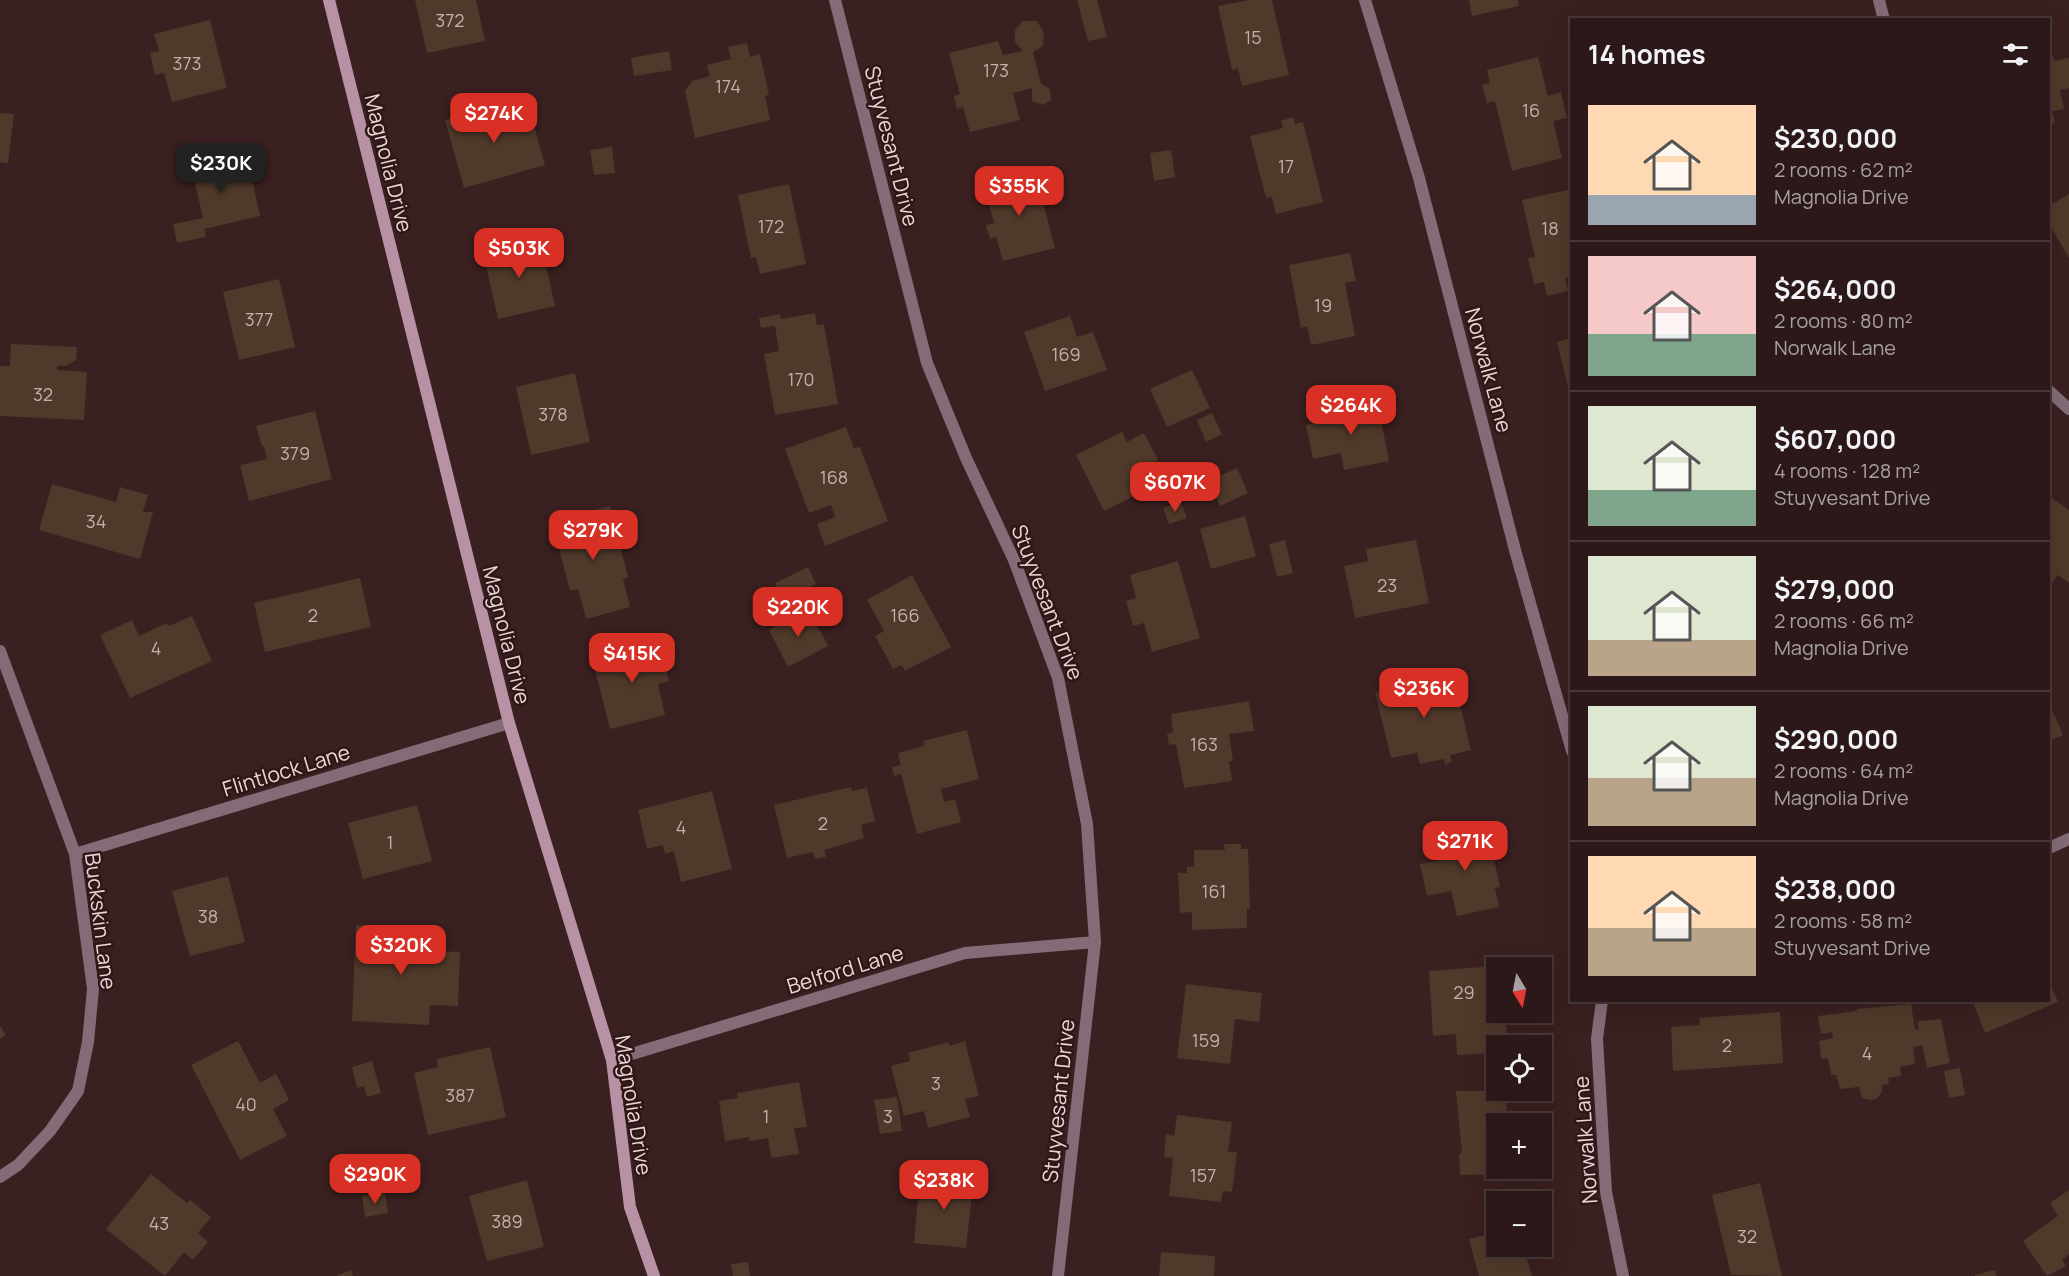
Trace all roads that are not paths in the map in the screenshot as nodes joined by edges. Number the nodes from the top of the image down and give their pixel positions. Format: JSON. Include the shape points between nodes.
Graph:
{"nodes":[{"id":1,"x":328,"y":0,"type":"edge"},
{"id":2,"x":835,"y":0,"type":"edge"},
{"id":3,"x":1365,"y":0,"type":"edge"},
{"id":4,"x":1879,"y":0,"type":"edge"},
{"id":5,"x":1884,"y":18,"type":"edge"},
{"id":6,"x":2050,"y":392,"type":"edge"},
{"id":7,"x":2069,"y":409,"type":"edge"},
{"id":8,"x":0,"y":651,"type":"edge"},
{"id":9,"x":509,"y":723,"type":"junction"},
{"id":10,"x":1570,"y":744,"type":"edge"},
{"id":11,"x":2069,"y":839,"type":"edge"},
{"id":12,"x":2050,"y":848,"type":"edge"},
{"id":13,"x":75,"y":854,"type":"junction"},
{"id":14,"x":1095,"y":942,"type":"junction"},
{"id":15,"x":1602,"y":1002,"type":"edge"},
{"id":16,"x":612,"y":1060,"type":"junction"},
{"id":17,"x":0,"y":1177,"type":"edge"},
{"id":18,"x":654,"y":1276,"type":"edge"},
{"id":19,"x":1058,"y":1276,"type":"edge"},
{"id":20,"x":1623,"y":1276,"type":"edge"}],
"edges":[{"from":1,"to":9,"type":"street","name":"Magnolia Drive"},
{"from":2,"to":14,"type":"street","name":"Stuyvesant Drive","via":[[927,363],[1014,560],[1058,678],[1087,824]]},
{"from":3,"to":10,"type":"street","name":"Norwalk Lane","via":[[1419,178],[1515,550]]},
{"from":4,"to":5,"type":"street"},
{"from":6,"to":7,"type":"street"},
{"from":8,"to":13,"type":"street","name":"Buckskin Lane"},
{"from":9,"to":13,"type":"street","name":"Flintlock Lane"},
{"from":9,"to":16,"type":"street","name":"Magnolia Drive"},
{"from":11,"to":12,"type":"street"},
{"from":13,"to":17,"type":"street","name":"Buckskin Lane","via":[[93,988],[78,1091],[50,1131],[18,1165]]},
{"from":14,"to":16,"type":"street","name":"Belford Lane","via":[[965,953]]},
{"from":14,"to":19,"type":"street","name":"Stuyvesant Drive"},
{"from":15,"to":20,"type":"street","name":"Norwalk Lane","via":[[1598,1039],[1605,1192]]},
{"from":16,"to":18,"type":"street","name":"Magnolia Drive","via":[[630,1207]]}]}
